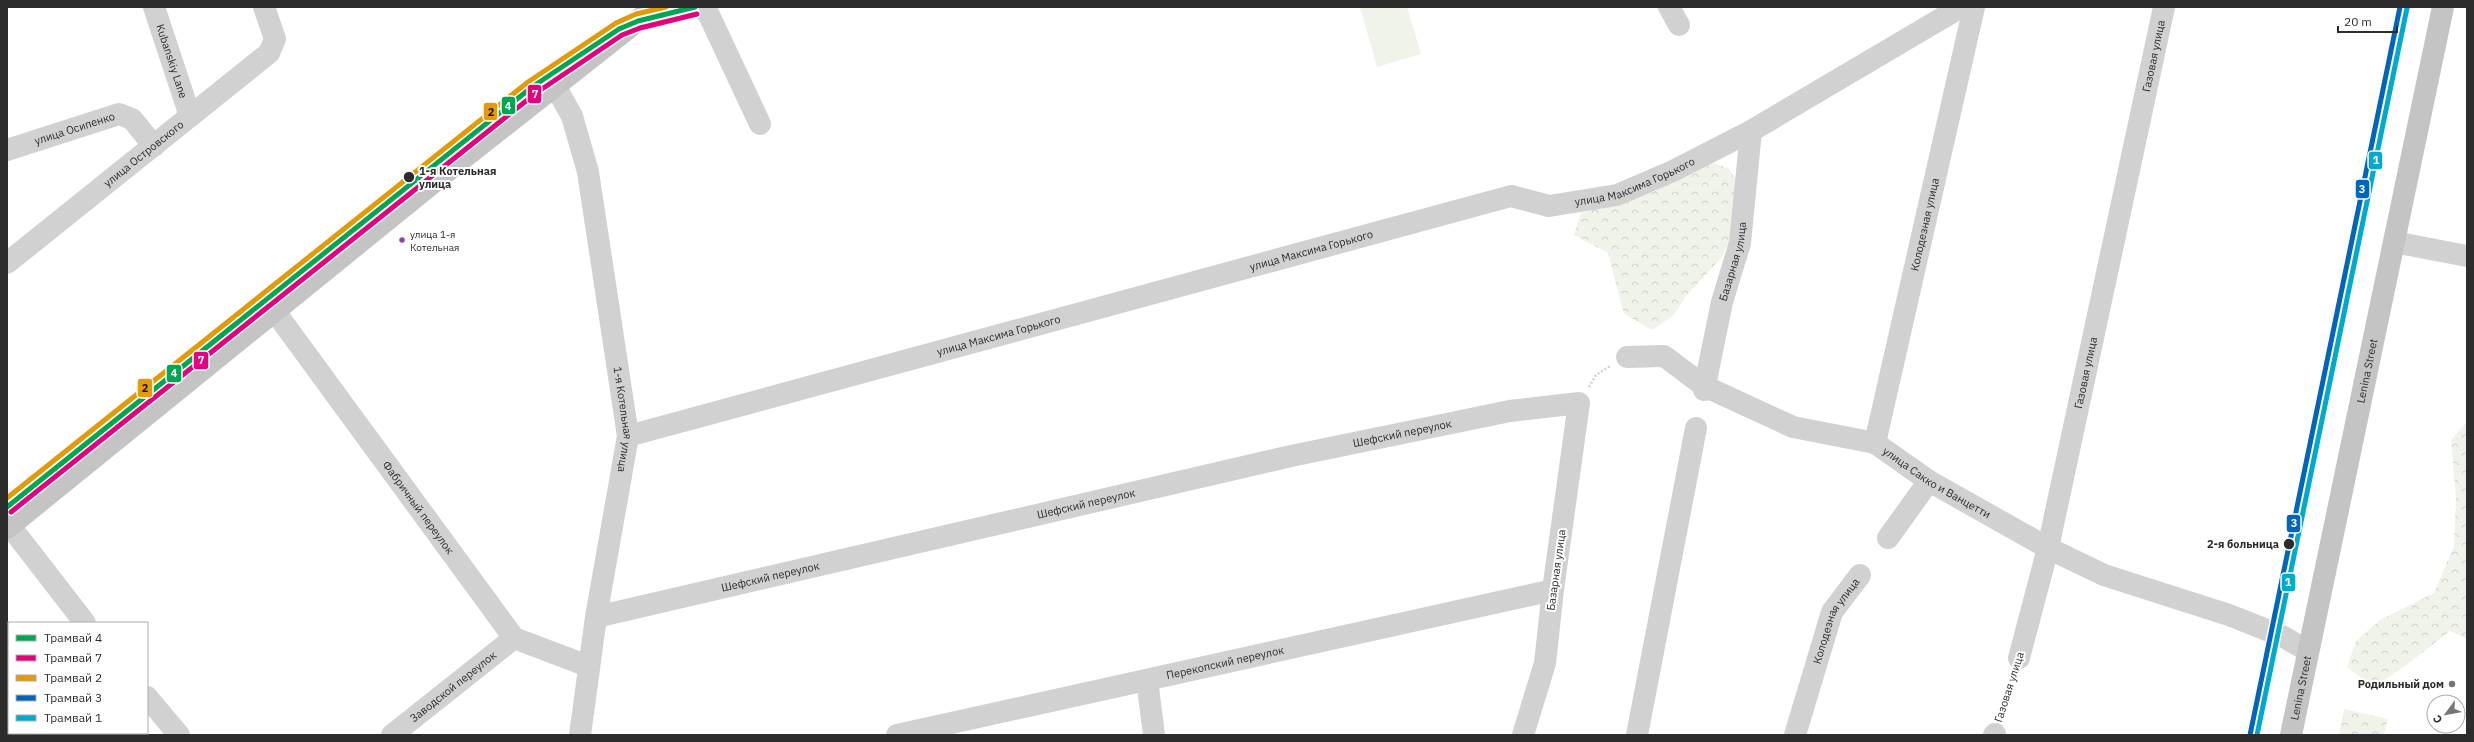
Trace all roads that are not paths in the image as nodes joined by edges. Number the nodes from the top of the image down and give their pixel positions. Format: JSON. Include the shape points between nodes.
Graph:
{"nodes":[{"id":1,"x":154,"y":7,"type":"edge"},
{"id":2,"x":264,"y":7,"type":"edge"},
{"id":3,"x":655,"y":7,"type":"edge"},
{"id":4,"x":702,"y":7,"type":"edge"},
{"id":5,"x":1961,"y":7,"type":"edge"},
{"id":6,"x":1974,"y":7,"type":"edge"},
{"id":7,"x":2164,"y":7,"type":"edge"},
{"id":8,"x":2443,"y":7,"type":"edge"},
{"id":9,"x":555,"y":86,"type":"junction"},
{"id":10,"x":190,"y":116,"type":"junction"},
{"id":11,"x":760,"y":124,"type":"dead end"},
{"id":12,"x":1751,"y":131,"type":"junction"},
{"id":13,"x":154,"y":146,"type":"junction"},
{"id":14,"x":7,"y":150,"type":"edge"},
{"id":15,"x":2394,"y":242,"type":"junction"},
{"id":16,"x":2467,"y":256,"type":"edge"},
{"id":17,"x":7,"y":263,"type":"edge"},
{"id":18,"x":276,"y":313,"type":"junction"},
{"id":19,"x":1626,"y":357,"type":"road end"},
{"id":20,"x":1704,"y":388,"type":"junction"},
{"id":21,"x":1579,"y":402,"type":"joint"},
{"id":22,"x":1696,"y":428,"type":"dead end"},
{"id":23,"x":628,"y":436,"type":"junction"},
{"id":24,"x":1875,"y":443,"type":"junction"},
{"id":25,"x":1930,"y":481,"type":"junction"},
{"id":26,"x":8,"y":527,"type":"edge"},
{"id":27,"x":1888,"y":538,"type":"dead end"},
{"id":28,"x":2048,"y":548,"type":"junction"},
{"id":29,"x":1860,"y":575,"type":"dead end"},
{"id":30,"x":1553,"y":590,"type":"junction"},
{"id":31,"x":596,"y":617,"type":"junction"},
{"id":32,"x":84,"y":622,"type":"edge"},
{"id":33,"x":514,"y":638,"type":"junction"},
{"id":34,"x":2308,"y":651,"type":"junction"},
{"id":35,"x":2019,"y":658,"type":"road end"},
{"id":36,"x":588,"y":666,"type":"junction"},
{"id":37,"x":1147,"y":680,"type":"junction"},
{"id":38,"x":148,"y":698,"type":"edge"},
{"id":39,"x":179,"y":735,"type":"edge"},
{"id":40,"x":392,"y":735,"type":"edge"},
{"id":41,"x":580,"y":735,"type":"edge"},
{"id":42,"x":897,"y":735,"type":"edge"},
{"id":43,"x":1154,"y":735,"type":"edge"},
{"id":44,"x":1523,"y":735,"type":"edge"},
{"id":45,"x":1637,"y":735,"type":"edge"},
{"id":46,"x":1795,"y":735,"type":"edge"},
{"id":47,"x":2291,"y":735,"type":"edge"}],
"edges":[{"from":1,"to":10,"type":"street","name":"Kubanskiy Lane"},
{"from":2,"to":10,"type":"street","name":"улица Островского","via":[[275,39],[269,53]]},
{"from":3,"to":9,"type":"main road"},
{"from":4,"to":11,"type":"street","via":[[709,15]]},
{"from":5,"to":12,"type":"street","name":"улица Максима Горького"},
{"from":6,"to":24,"type":"street","name":"Колодезная улица"},
{"from":7,"to":28,"type":"street","name":"Газовая улица"},
{"from":8,"to":15,"type":"main road","name":"Lenina Street"},
{"from":9,"to":18,"type":"main road"},
{"from":9,"to":23,"type":"street","name":"1-я Котельная улица","via":[[572,116],[588,172]]},
{"from":10,"to":13,"type":"street","name":"улица Островского"},
{"from":12,"to":20,"type":"street","name":"Базарная улица","via":[[1740,243],[1722,302]]},
{"from":12,"to":23,"type":"street","name":"улица Максима Горького","via":[[1673,171],[1617,195],[1549,206],[1511,196]]},
{"from":13,"to":14,"type":"street","name":"улица Осипенко","via":[[132,119],[119,114]]},
{"from":13,"to":17,"type":"street","name":"улица Островского"},
{"from":15,"to":16,"type":"street"},
{"from":15,"to":34,"type":"main road","name":"Lenina Street"},
{"from":18,"to":26,"type":"main road","via":[[143,416]]},
{"from":18,"to":33,"type":"street","name":"Фабричный переулок"},
{"from":19,"to":20,"type":"street","name":"улица Сакко и Ванцетти","via":[[1664,356]]},
{"from":20,"to":24,"type":"street","name":"улица Сакко и Ванцетти","via":[[1793,427]]},
{"from":21,"to":30,"type":"street","name":"Базарная улица"},
{"from":21,"to":31,"type":"street","name":"Шефский переулок","via":[[1510,411],[1283,458]]},
{"from":22,"to":45,"type":"street"},
{"from":23,"to":31,"type":"street","name":"1-я Котельная улица"},
{"from":24,"to":25,"type":"street","name":"улица Сакко и Ванцетти"},
{"from":25,"to":27,"type":"street"},
{"from":25,"to":28,"type":"street","name":"улица Сакко и Ванцетти"},
{"from":26,"to":32,"type":"street"},
{"from":28,"to":34,"type":"street","name":"улица Сакко и Ванцетти","via":[[2104,575],[2229,615],[2277,634]]},
{"from":28,"to":35,"type":"street","name":"Газовая улица"},
{"from":29,"to":46,"type":"street","name":"Колодезная улица","via":[[1832,612]]},
{"from":30,"to":37,"type":"street","name":"Перекопский переулок"},
{"from":30,"to":44,"type":"street","name":"Базарная улица","via":[[1545,663]]},
{"from":31,"to":36,"type":"street","name":"1-я Котельная улица"},
{"from":33,"to":36,"type":"street"},
{"from":33,"to":40,"type":"street","name":"Заводской переулок"},
{"from":34,"to":47,"type":"main road","name":"Lenina Street"},
{"from":36,"to":41,"type":"street","name":"1-я Котельная улица"},
{"from":37,"to":42,"type":"street","name":"Перекопский переулок"},
{"from":37,"to":43,"type":"street"},
{"from":38,"to":39,"type":"street"}]}
